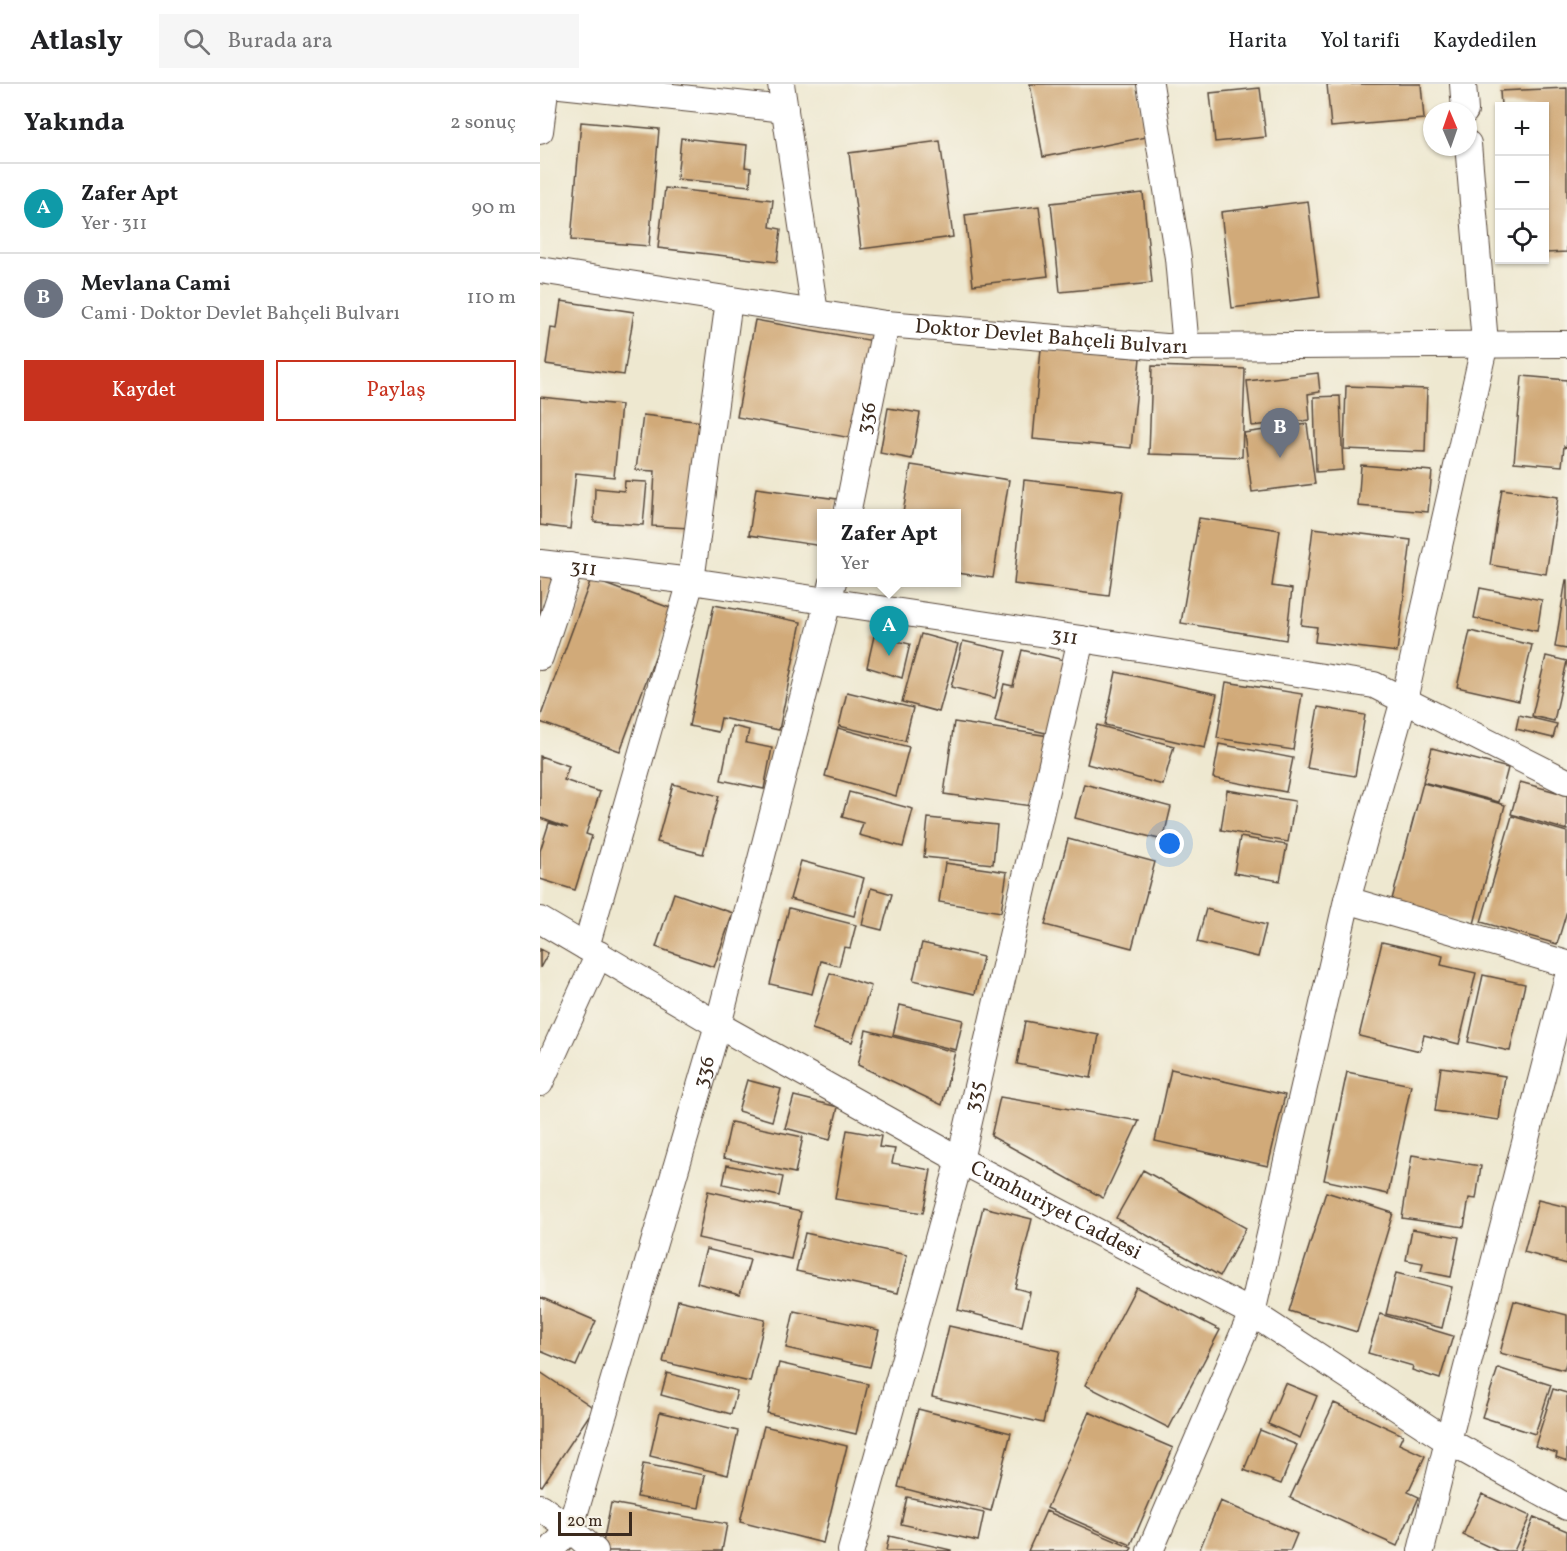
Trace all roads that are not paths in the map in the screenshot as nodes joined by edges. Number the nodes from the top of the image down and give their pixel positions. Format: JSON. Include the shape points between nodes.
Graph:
{"nodes":[{"id":1,"x":546,"y":84,"type":"edge"},
{"id":2,"x":551,"y":84,"type":"edge"},
{"id":3,"x":781,"y":84,"type":"edge"},
{"id":4,"x":1150,"y":84,"type":"edge"},
{"id":5,"x":1463,"y":84,"type":"edge"},
{"id":6,"x":1464,"y":102,"type":"edge"},
{"id":7,"x":785,"y":109,"type":"junction"},
{"id":8,"x":540,"y":131,"type":"edge"},
{"id":9,"x":1469,"y":156,"type":"edge"},
{"id":10,"x":540,"y":270,"type":"edge"},
{"id":11,"x":729,"y":300,"type":"junction"},
{"id":12,"x":815,"y":313,"type":"junction"},
{"id":13,"x":886,"y":324,"type":"junction"},
{"id":14,"x":1485,"y":343,"type":"junction"},
{"id":15,"x":1567,"y":344,"type":"edge"},
{"id":16,"x":1186,"y":348,"type":"junction"},
{"id":17,"x":848,"y":509,"type":"edge"},
{"id":18,"x":540,"y":563,"type":"edge"},
{"id":19,"x":570,"y":566,"type":"junction"},
{"id":20,"x":691,"y":581,"type":"junction"},
{"id":21,"x":831,"y":592,"type":"edge"},
{"id":22,"x":1081,"y":639,"type":"junction"},
{"id":23,"x":540,"y":657,"type":"edge"},
{"id":24,"x":1404,"y":700,"type":"junction"},
{"id":25,"x":1567,"y":782,"type":"edge"},
{"id":26,"x":1347,"y":900,"type":"junction"},
{"id":27,"x":540,"y":920,"type":"edge"},
{"id":28,"x":592,"y":950,"type":"junction"},
{"id":29,"x":1567,"y":964,"type":"edge"},
{"id":30,"x":1567,"y":980,"type":"edge"},
{"id":31,"x":718,"y":1024,"type":"junction"},
{"id":32,"x":540,"y":1083,"type":"edge"},
{"id":33,"x":960,"y":1160,"type":"junction"},
{"id":34,"x":1252,"y":1313,"type":"junction"},
{"id":35,"x":1448,"y":1441,"type":"junction"},
{"id":36,"x":540,"y":1507,"type":"edge"},
{"id":37,"x":1567,"y":1507,"type":"edge"},
{"id":38,"x":570,"y":1529,"type":"junction"},
{"id":39,"x":550,"y":1551,"type":"edge"},
{"id":40,"x":595,"y":1551,"type":"edge"},
{"id":41,"x":851,"y":1551,"type":"edge"},
{"id":42,"x":1150,"y":1551,"type":"edge"},
{"id":43,"x":1420,"y":1551,"type":"edge"}],
"edges":[{"from":1,"to":8,"type":"street"},
{"from":2,"to":7,"type":"street"},
{"from":3,"to":7,"type":"street"},
{"from":4,"to":16,"type":"street","via":[[1178,258]]},
{"from":5,"to":6,"type":"street"},
{"from":7,"to":12,"type":"street"},
{"from":9,"to":14,"type":"street"},
{"from":10,"to":11,"type":"street","name":"Doktor Devlet Bahçeli Bulvarı"},
{"from":11,"to":12,"type":"street","name":"Doktor Devlet Bahçeli Bulvarı"},
{"from":11,"to":20,"type":"street"},
{"from":12,"to":13,"type":"street","name":"Doktor Devlet Bahçeli Bulvarı"},
{"from":13,"to":16,"type":"street","name":"Doktor Devlet Bahçeli Bulvarı"},
{"from":13,"to":17,"type":"street","name":"336"},
{"from":14,"to":15,"type":"street","name":"Doktor Devlet Bahçeli Bulvarı"},
{"from":14,"to":16,"type":"street","name":"Doktor Devlet Bahçeli Bulvarı"},
{"from":14,"to":24,"type":"street"},
{"from":18,"to":19,"type":"street","name":"311"},
{"from":19,"to":20,"type":"street","name":"311"},
{"from":19,"to":23,"type":"street"},
{"from":20,"to":21,"type":"street","name":"311"},
{"from":20,"to":28,"type":"street"},
{"from":21,"to":22,"type":"street","name":"311"},
{"from":21,"to":31,"type":"street","name":"336"},
{"from":22,"to":24,"type":"street","name":"311","via":[[1374,685]]},
{"from":22,"to":33,"type":"street","name":"335"},
{"from":24,"to":25,"type":"street","name":"311"},
{"from":24,"to":26,"type":"street"},
{"from":26,"to":29,"type":"street"},
{"from":26,"to":34,"type":"street"},
{"from":27,"to":28,"type":"street","name":"Cumhuriyet Caddesi"},
{"from":28,"to":31,"type":"street","name":"Cumhuriyet Caddesi"},
{"from":28,"to":32,"type":"street"},
{"from":30,"to":35,"type":"street"},
{"from":31,"to":33,"type":"street","name":"Cumhuriyet Caddesi"},
{"from":31,"to":38,"type":"street","name":"336"},
{"from":33,"to":34,"type":"street","name":"Cumhuriyet Caddesi"},
{"from":33,"to":41,"type":"street","name":"335"},
{"from":34,"to":35,"type":"street","name":"Cumhuriyet Caddesi"},
{"from":34,"to":42,"type":"street"},
{"from":35,"to":37,"type":"street","name":"Cumhuriyet Caddesi"},
{"from":35,"to":43,"type":"street"},
{"from":36,"to":38,"type":"street"},
{"from":38,"to":39,"type":"street","name":"336"},
{"from":38,"to":40,"type":"street"}]}
